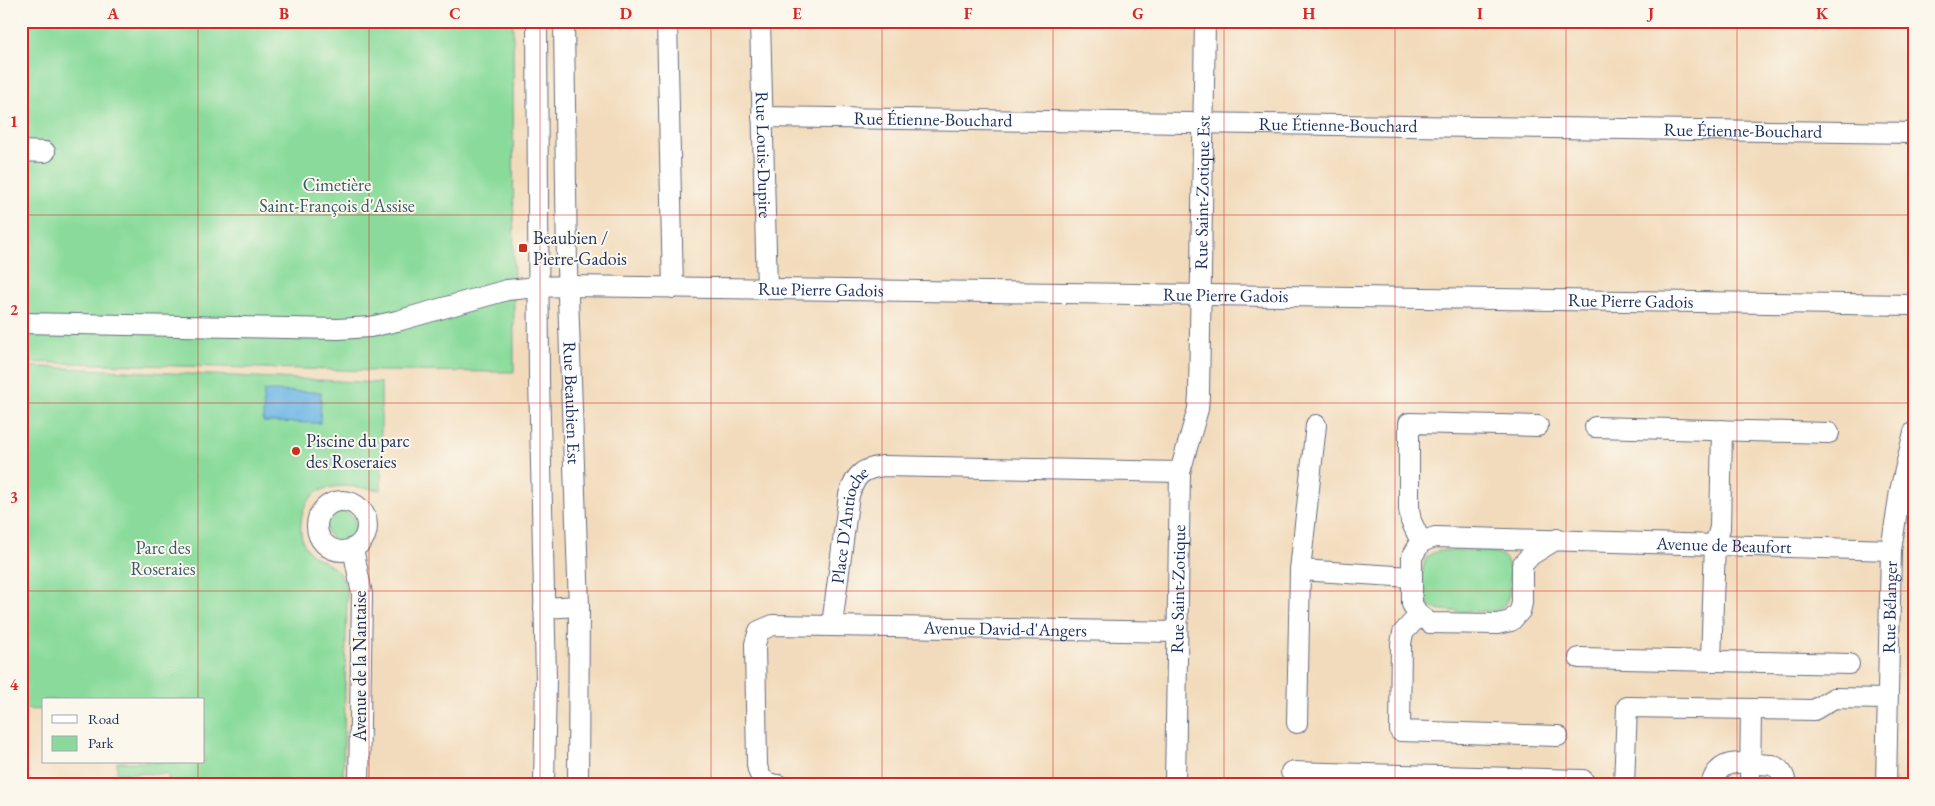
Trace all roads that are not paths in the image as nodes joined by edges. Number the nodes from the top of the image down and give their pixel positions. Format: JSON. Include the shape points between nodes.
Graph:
{"nodes":[{"id":1,"x":537,"y":21,"type":"edge"},
{"id":2,"x":564,"y":21,"type":"edge"},
{"id":3,"x":666,"y":21,"type":"edge"},
{"id":4,"x":760,"y":21,"type":"edge"},
{"id":5,"x":1205,"y":21,"type":"edge"},
{"id":6,"x":538,"y":99,"type":"junction"},
{"id":7,"x":565,"y":99,"type":"junction"},
{"id":8,"x":762,"y":117,"type":"junction"},
{"id":9,"x":1204,"y":122,"type":"junction"},
{"id":10,"x":1914,"y":134,"type":"edge"},
{"id":11,"x":21,"y":151,"type":"edge"},
{"id":12,"x":45,"y":152,"type":"dead end"},
{"id":13,"x":568,"y":286,"type":"junction"},
{"id":14,"x":538,"y":287,"type":"junction"},
{"id":15,"x":673,"y":288,"type":"junction"},
{"id":16,"x":767,"y":289,"type":"junction"},
{"id":17,"x":1201,"y":295,"type":"junction"},
{"id":18,"x":1914,"y":305,"type":"edge"},
{"id":19,"x":21,"y":323,"type":"edge"},
{"id":20,"x":1199,"y":395,"type":"joint"},
{"id":21,"x":1316,"y":425,"type":"dead end"},
{"id":22,"x":1538,"y":426,"type":"dead end"},
{"id":23,"x":1595,"y":427,"type":"dead end"},
{"id":24,"x":1722,"y":430,"type":"junction"},
{"id":25,"x":1914,"y":432,"type":"edge"},
{"id":26,"x":1829,"y":433,"type":"dead end"},
{"id":27,"x":1180,"y":472,"type":"junction"},
{"id":28,"x":1557,"y":540,"type":"junction"},
{"id":29,"x":1420,"y":542,"type":"junction"},
{"id":30,"x":1715,"y":544,"type":"junction"},
{"id":31,"x":353,"y":548,"type":"dead end"},
{"id":32,"x":1891,"y":550,"type":"junction"},
{"id":33,"x":1300,"y":570,"type":"junction"},
{"id":34,"x":1411,"y":577,"type":"junction"},
{"id":35,"x":579,"y":606,"type":"junction"},
{"id":36,"x":544,"y":608,"type":"junction"},
{"id":37,"x":1419,"y":615,"type":"junction"},
{"id":38,"x":832,"y":625,"type":"junction"},
{"id":39,"x":1178,"y":632,"type":"junction"},
{"id":40,"x":1579,"y":658,"type":"dead end"},
{"id":41,"x":1711,"y":661,"type":"junction"},
{"id":42,"x":1849,"y":664,"type":"dead end"},
{"id":43,"x":1887,"y":699,"type":"junction"},
{"id":44,"x":1752,"y":709,"type":"junction"},
{"id":45,"x":1297,"y":723,"type":"dead end"},
{"id":46,"x":1558,"y":736,"type":"dead end"},
{"id":47,"x":1751,"y":764,"type":"junction"},
{"id":48,"x":1291,"y":772,"type":"dead end"},
{"id":49,"x":1436,"y":780,"type":"edge"},
{"id":50,"x":1583,"y":780,"type":"dead end"},
{"id":51,"x":359,"y":785,"type":"edge"},
{"id":52,"x":544,"y":785,"type":"edge"},
{"id":53,"x":578,"y":785,"type":"edge"},
{"id":54,"x":778,"y":785,"type":"edge"},
{"id":55,"x":1175,"y":785,"type":"edge"},
{"id":56,"x":1624,"y":785,"type":"edge"},
{"id":57,"x":1712,"y":785,"type":"edge"},
{"id":58,"x":1750,"y":785,"type":"edge"},
{"id":59,"x":1786,"y":785,"type":"edge"},
{"id":60,"x":1886,"y":785,"type":"edge"}],
"edges":[{"from":1,"to":6,"type":"street","name":"Rue Beaubien Est"},
{"from":2,"to":7,"type":"street","name":"Rue Beaubien Est"},
{"from":3,"to":15,"type":"street"},
{"from":4,"to":8,"type":"street","name":"Rue Louis-Dupire"},
{"from":5,"to":9,"type":"street","name":"Rue Saint-Zotique Est"},
{"from":6,"to":7,"type":"street"},
{"from":6,"to":14,"type":"street","name":"Rue Beaubien Est"},
{"from":7,"to":13,"type":"street","name":"Rue Beaubien Est"},
{"from":8,"to":9,"type":"street","name":"Rue Étienne-Bouchard"},
{"from":8,"to":16,"type":"street","name":"Rue Louis-Dupire"},
{"from":9,"to":10,"type":"street","name":"Rue Étienne-Bouchard"},
{"from":9,"to":17,"type":"street","name":"Rue Saint-Zotique Est"},
{"from":11,"to":12,"type":"street"},
{"from":13,"to":14,"type":"street","name":"Rue Pierre Gadois"},
{"from":13,"to":15,"type":"street","name":"Rue Pierre Gadois"},
{"from":13,"to":35,"type":"street","name":"Rue Beaubien Est"},
{"from":14,"to":19,"type":"street","name":"Rue Pierre Gadois","via":[[506,290],[370,327]]},
{"from":14,"to":36,"type":"street","name":"Rue Beaubien Est"},
{"from":15,"to":16,"type":"street","name":"Rue Pierre Gadois"},
{"from":16,"to":17,"type":"street","name":"Rue Pierre Gadois"},
{"from":17,"to":18,"type":"street","name":"Rue Pierre Gadois"},
{"from":17,"to":20,"type":"street","name":"Rue Saint-Zotique Est"},
{"from":20,"to":27,"type":"street","name":"Rue Saint-Zotique"},
{"from":21,"to":33,"type":"street"},
{"from":22,"to":29,"type":"street","via":[[1409,422],[1409,509]]},
{"from":23,"to":24,"type":"street"},
{"from":24,"to":26,"type":"street"},
{"from":24,"to":30,"type":"street","via":[[1720,528]]},
{"from":25,"to":32,"type":"street","name":"Rue Bélanger"},
{"from":27,"to":38,"type":"street","name":"Place D'Antioche","via":[[871,468],[860,473],[849,495]]},
{"from":27,"to":39,"type":"street","name":"Rue Saint-Zotique"},
{"from":28,"to":29,"type":"street","name":"Avenue de Beaufort","via":[[1434,537]]},
{"from":28,"to":30,"type":"street","name":"Avenue de Beaufort"},
{"from":28,"to":37,"type":"street","via":[[1531,555],[1522,565],[1522,603],[1511,621],[1497,624],[1439,623]]},
{"from":29,"to":34,"type":"street","via":[[1412,558]]},
{"from":30,"to":32,"type":"street","name":"Avenue de Beaufort"},
{"from":30,"to":41,"type":"street"},
{"from":31,"to":51,"type":"street","name":"Avenue de la Nantaise","via":[[362,594]]},
{"from":32,"to":43,"type":"street","name":"Rue Bélanger"},
{"from":33,"to":34,"type":"street"},
{"from":33,"to":45,"type":"street"},
{"from":34,"to":37,"type":"street","via":[[1412,604]]},
{"from":35,"to":36,"type":"street"},
{"from":35,"to":53,"type":"street","name":"Rue Beaubien Est"},
{"from":36,"to":52,"type":"street","name":"Rue Beaubien Est"},
{"from":37,"to":46,"type":"street","via":[[1402,638],[1400,731]]},
{"from":38,"to":39,"type":"street","name":"Avenue David-d'Angers"},
{"from":38,"to":54,"type":"street","via":[[773,625],[759,631],[756,637],[758,772],[768,783]]},
{"from":39,"to":55,"type":"street","name":"Rue Saint-Zotique"},
{"from":40,"to":41,"type":"street"},
{"from":41,"to":42,"type":"street"},
{"from":43,"to":44,"type":"street","via":[[1834,698],[1814,710]]},
{"from":43,"to":60,"type":"street","name":"Rue Bélanger"},
{"from":44,"to":47,"type":"street"},
{"from":44,"to":56,"type":"street","via":[[1627,706]]},
{"from":47,"to":57,"type":"street","via":[[1724,765],[1718,769]]},
{"from":47,"to":58,"type":"street"},
{"from":47,"to":59,"type":"street","via":[[1778,768]]},
{"from":48,"to":49,"type":"street"},
{"from":49,"to":50,"type":"street"}]}
